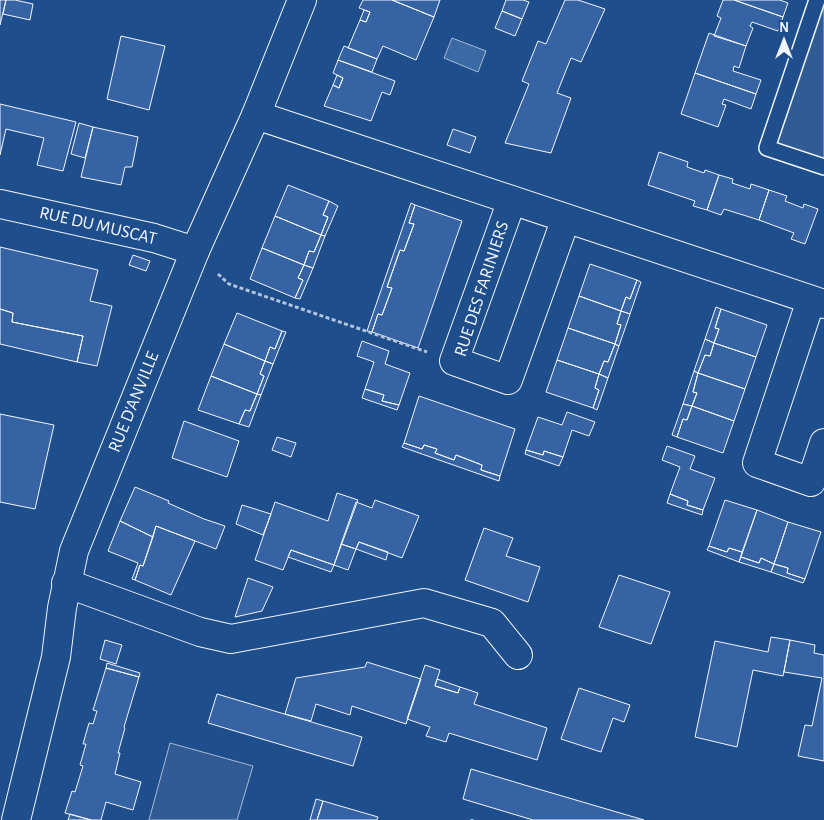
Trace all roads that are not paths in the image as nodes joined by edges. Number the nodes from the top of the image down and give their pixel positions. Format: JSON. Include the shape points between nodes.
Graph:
{"nodes":[{"id":1,"x":302,"y":0,"type":"edge"},
{"id":2,"x":817,"y":0,"type":"edge"},
{"id":3,"x":256,"y":116,"type":"junction"},
{"id":4,"x":824,"y":167,"type":"edge"},
{"id":5,"x":512,"y":200,"type":"junction"},
{"id":6,"x":0,"y":204,"type":"edge"},
{"id":7,"x":566,"y":218,"type":"junction"},
{"id":8,"x":195,"y":251,"type":"junction"},
{"id":9,"x":817,"y":302,"type":"edge"},
{"id":10,"x":824,"y":443,"type":"edge"},
{"id":11,"x":66,"y":583,"type":"junction"},
{"id":12,"x":518,"y":655,"type":"dead end"},
{"id":13,"x":16,"y":820,"type":"edge"}],
"edges":[{"from":1,"to":3,"type":"street","name":"RUE D'ANVILLE"},
{"from":2,"to":4,"type":"lane","via":[[767,148]]},
{"from":3,"to":5,"type":"street","name":"RUE DES FARINIERS"},
{"from":3,"to":8,"type":"street","name":"RUE D'ANVILLE"},
{"from":5,"to":7,"type":"street","name":"RUE DES FARINIERS"},
{"from":5,"to":7,"type":"street","name":"RUE DES FARINIERS","via":[[454,361],[508,380]]},
{"from":6,"to":8,"type":"street","name":"RUE DU MUSCAT","via":[[154,238]]},
{"from":7,"to":9,"type":"street","name":"RUE DES FARINIERS"},
{"from":8,"to":11,"type":"street","name":"RUE D'ANVILLE","via":[[74,551]]},
{"from":9,"to":10,"type":"street","name":"RUE DES FARINIERS","via":[[757,464],[811,482]]},
{"from":11,"to":12,"type":"street","via":[[200,632],[231,639],[424,603],[492,623]]},
{"from":11,"to":13,"type":"street","name":"RUE D'ANVILLE","via":[[56,658]]}]}
